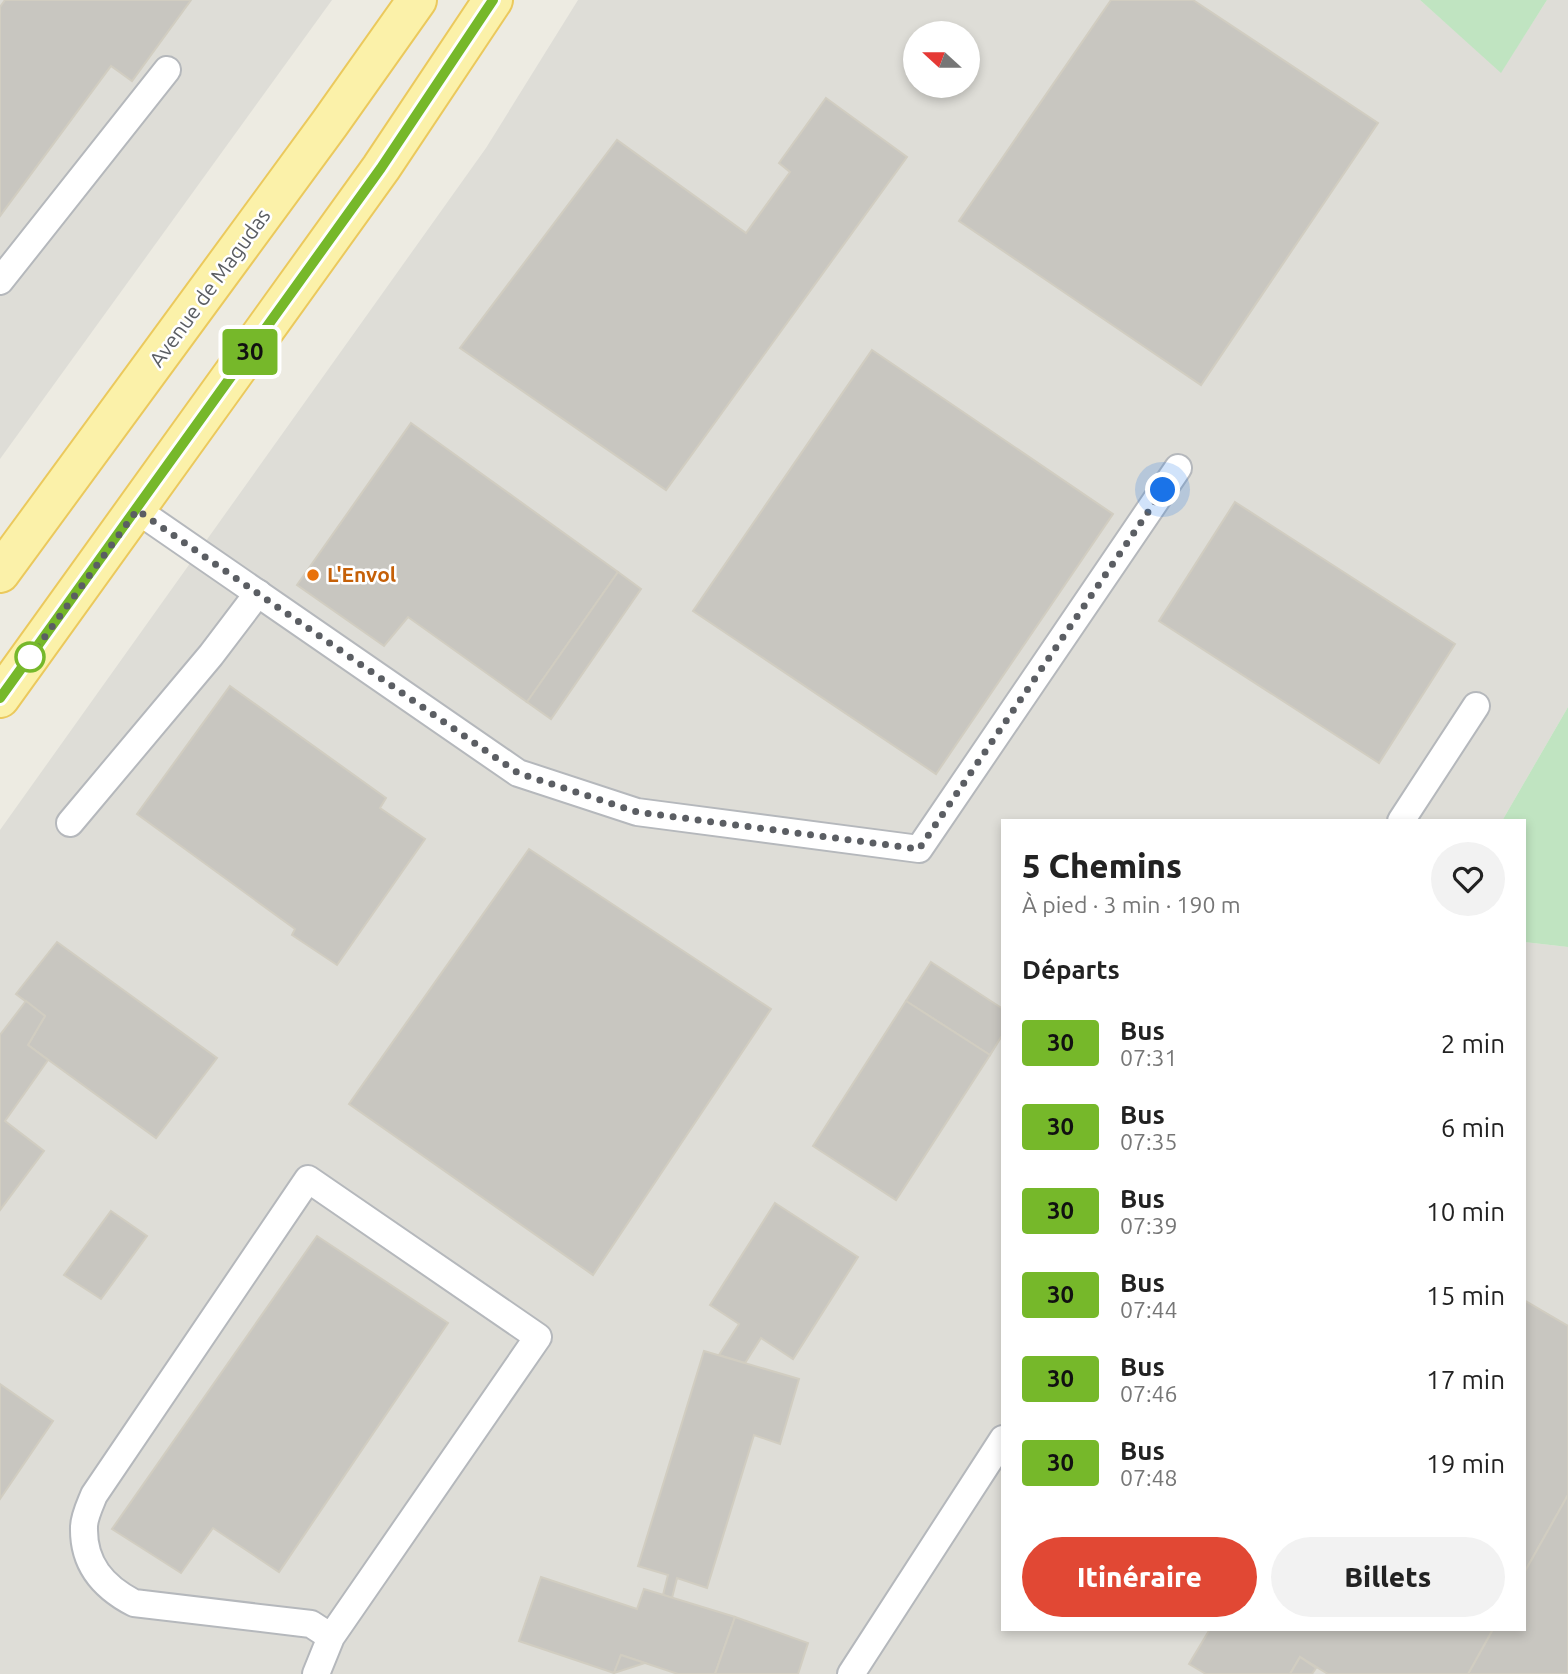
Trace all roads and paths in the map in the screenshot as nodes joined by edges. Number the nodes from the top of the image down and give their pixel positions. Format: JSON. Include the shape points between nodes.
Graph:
{"nodes":[{"id":1,"x":417,"y":0,"type":"edge"},
{"id":2,"x":492,"y":0,"type":"edge"},
{"id":3,"x":167,"y":70,"type":"dead end"},
{"id":4,"x":0,"y":281,"type":"edge"},
{"id":5,"x":1178,"y":468,"type":"dead end"},
{"id":6,"x":137,"y":510,"type":"junction"},
{"id":7,"x":0,"y":573,"type":"edge"},
{"id":8,"x":258,"y":593,"type":"junction"},
{"id":9,"x":0,"y":698,"type":"edge"},
{"id":10,"x":1476,"y":706,"type":"dead end"},
{"id":11,"x":1402,"y":819,"type":"edge"},
{"id":12,"x":70,"y":823,"type":"dead end"},
{"id":13,"x":1001,"y":1442,"type":"edge"},
{"id":14,"x":331,"y":1637,"type":"junction"},
{"id":15,"x":316,"y":1674,"type":"edge"},
{"id":16,"x":851,"y":1674,"type":"edge"}],
"edges":[{"from":1,"to":7,"type":"main road","name":"Avenue de Magudas"},
{"from":2,"to":6,"type":"main road","via":[[381,168]]},
{"from":3,"to":4,"type":"lane"},
{"from":5,"to":8,"type":"lane","via":[[919,849],[637,812],[518,773]]},
{"from":6,"to":8,"type":"lane"},
{"from":6,"to":9,"type":"main road"},
{"from":8,"to":12,"type":"lane"},
{"from":10,"to":11,"type":"lane"},
{"from":13,"to":16,"type":"lane"},
{"from":14,"to":14,"type":"lane","via":[[538,1337],[308,1179],[94,1495],[84,1525],[86,1553],[98,1576],[114,1593],[134,1603],[311,1624]]},
{"from":14,"to":15,"type":"lane"}]}
